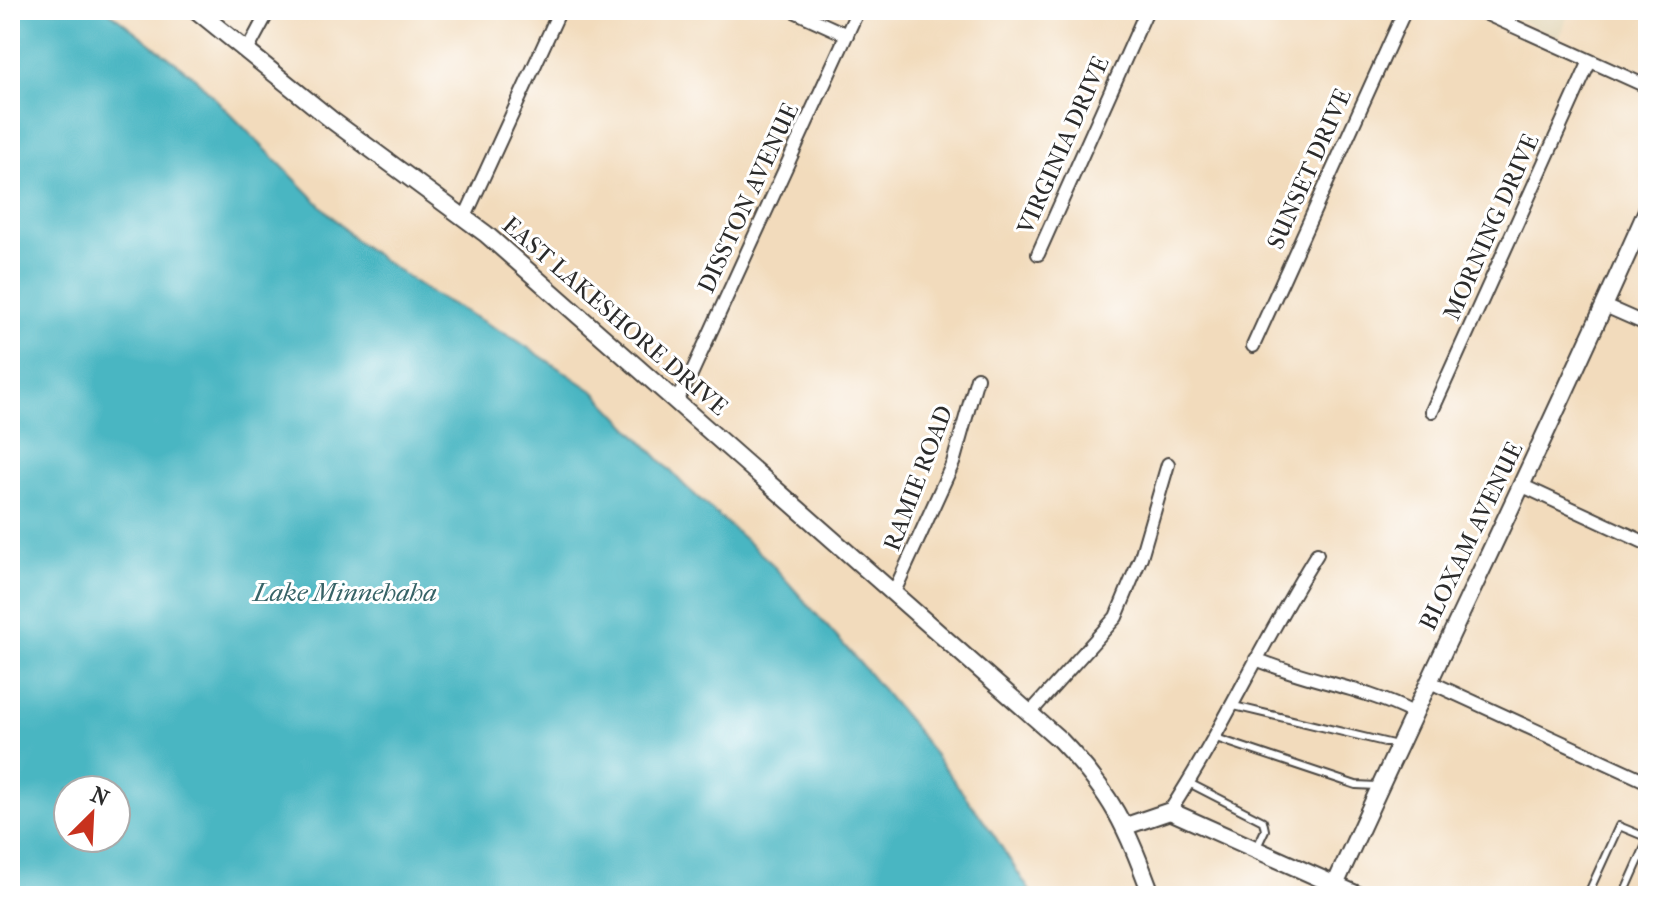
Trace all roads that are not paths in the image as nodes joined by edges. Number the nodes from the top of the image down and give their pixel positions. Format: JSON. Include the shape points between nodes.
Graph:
{"nodes":[{"id":1,"x":196,"y":10,"type":"edge"},
{"id":2,"x":269,"y":10,"type":"edge"},
{"id":3,"x":560,"y":10,"type":"edge"},
{"id":4,"x":792,"y":10,"type":"edge"},
{"id":5,"x":858,"y":10,"type":"edge"},
{"id":6,"x":1147,"y":10,"type":"edge"},
{"id":7,"x":1405,"y":10,"type":"edge"},
{"id":8,"x":1478,"y":10,"type":"edge"},
{"id":9,"x":847,"y":35,"type":"junction"},
{"id":10,"x":247,"y":51,"type":"junction"},
{"id":11,"x":1590,"y":61,"type":"junction"},
{"id":12,"x":1648,"y":87,"type":"edge"},
{"id":13,"x":1648,"y":208,"type":"edge"},
{"id":14,"x":465,"y":217,"type":"junction"},
{"id":15,"x":1038,"y":254,"type":"dead end"},
{"id":16,"x":1605,"y":306,"type":"junction"},
{"id":17,"x":1648,"y":325,"type":"edge"},
{"id":18,"x":1253,"y":346,"type":"dead end"},
{"id":19,"x":977,"y":378,"type":"dead end"},
{"id":20,"x":675,"y":402,"type":"junction"},
{"id":21,"x":1432,"y":411,"type":"dead end"},
{"id":22,"x":1168,"y":464,"type":"dead end"},
{"id":23,"x":1523,"y":486,"type":"junction"},
{"id":24,"x":1648,"y":544,"type":"edge"},
{"id":25,"x":1317,"y":554,"type":"dead end"},
{"id":26,"x":894,"y":592,"type":"junction"},
{"id":27,"x":1256,"y":659,"type":"junction"},
{"id":28,"x":1428,"y":681,"type":"junction"},
{"id":29,"x":1234,"y":706,"type":"junction"},
{"id":30,"x":1030,"y":713,"type":"junction"},
{"id":31,"x":1413,"y":713,"type":"junction"},
{"id":32,"x":1216,"y":738,"type":"junction"},
{"id":33,"x":1398,"y":746,"type":"junction"},
{"id":34,"x":1648,"y":782,"type":"edge"},
{"id":35,"x":1189,"y":783,"type":"junction"},
{"id":36,"x":1380,"y":785,"type":"junction"},
{"id":37,"x":1170,"y":811,"type":"junction"},
{"id":38,"x":1126,"y":826,"type":"junction"},
{"id":39,"x":1648,"y":839,"type":"edge"},
{"id":40,"x":1256,"y":851,"type":"junction"},
{"id":41,"x":1335,"y":890,"type":"edge"},
{"id":42,"x":1152,"y":896,"type":"edge"},
{"id":43,"x":1360,"y":896,"type":"edge"},
{"id":44,"x":1587,"y":896,"type":"edge"},
{"id":45,"x":1623,"y":896,"type":"edge"}],
"edges":[{"from":1,"to":10,"type":"street","name":"EAST LAKESHORE DRIVE"},
{"from":2,"to":10,"type":"street"},
{"from":3,"to":14,"type":"street"},
{"from":4,"to":9,"type":"street"},
{"from":5,"to":9,"type":"street","name":"DISSTON AVENUE"},
{"from":6,"to":15,"type":"street","name":"VIRGINIA DRIVE"},
{"from":7,"to":18,"type":"street","name":"SUNSET DRIVE"},
{"from":8,"to":11,"type":"street"},
{"from":9,"to":20,"type":"street","name":"DISSTON AVENUE"},
{"from":10,"to":14,"type":"street","name":"EAST LAKESHORE DRIVE"},
{"from":11,"to":12,"type":"street"},
{"from":11,"to":21,"type":"street","name":"MORNING DRIVE"},
{"from":13,"to":16,"type":"street","name":"BLOXAM AVENUE"},
{"from":14,"to":20,"type":"street","name":"EAST LAKESHORE DRIVE"},
{"from":16,"to":17,"type":"street"},
{"from":16,"to":23,"type":"street","name":"BLOXAM AVENUE"},
{"from":19,"to":26,"type":"street","name":"RAMIE ROAD","via":[[953,463]]},
{"from":20,"to":26,"type":"street","name":"EAST LAKESHORE DRIVE"},
{"from":22,"to":30,"type":"street","via":[[1141,557],[1116,617]]},
{"from":23,"to":24,"type":"street"},
{"from":23,"to":28,"type":"street","name":"BLOXAM AVENUE"},
{"from":25,"to":27,"type":"street"},
{"from":26,"to":30,"type":"street","name":"EAST LAKESHORE DRIVE"},
{"from":27,"to":29,"type":"street"},
{"from":27,"to":31,"type":"street","via":[[1366,692]]},
{"from":28,"to":31,"type":"street","name":"BLOXAM AVENUE"},
{"from":28,"to":34,"type":"street"},
{"from":29,"to":32,"type":"street"},
{"from":29,"to":33,"type":"lane"},
{"from":30,"to":38,"type":"street","name":"EAST LAKESHORE DRIVE","via":[[1092,774]]},
{"from":31,"to":33,"type":"street","name":"BLOXAM AVENUE"},
{"from":32,"to":35,"type":"street"},
{"from":32,"to":36,"type":"lane","via":[[1356,785]]},
{"from":33,"to":36,"type":"street","name":"BLOXAM AVENUE"},
{"from":35,"to":37,"type":"street"},
{"from":35,"to":40,"type":"lane","via":[[1263,821]]},
{"from":36,"to":41,"type":"street","name":"BLOXAM AVENUE"},
{"from":37,"to":38,"type":"street"},
{"from":37,"to":40,"type":"street"},
{"from":38,"to":42,"type":"street","name":"EAST LAKESHORE DRIVE"},
{"from":39,"to":44,"type":"lane","via":[[1619,826]]},
{"from":39,"to":45,"type":"lane"},
{"from":40,"to":41,"type":"street"},
{"from":41,"to":43,"type":"street"}]}
